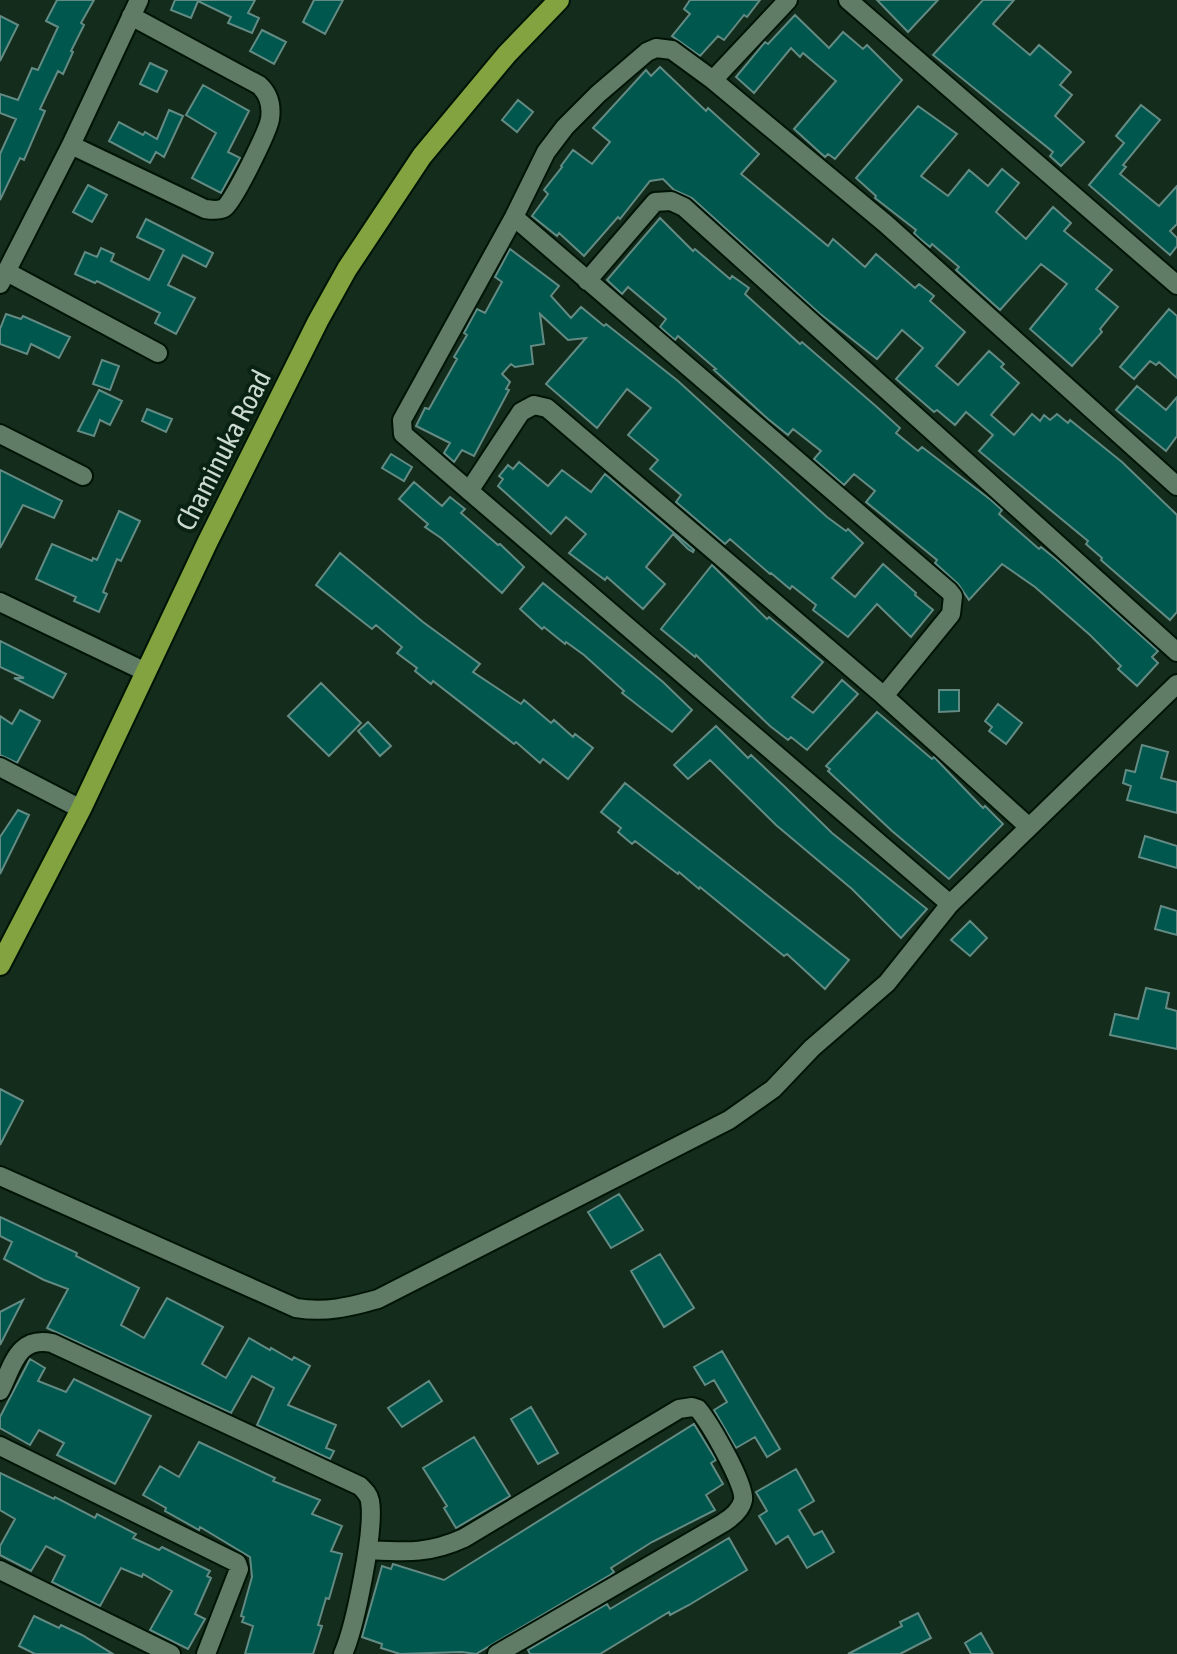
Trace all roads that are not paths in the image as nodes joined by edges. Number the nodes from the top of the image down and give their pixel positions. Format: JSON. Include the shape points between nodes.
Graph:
{"nodes":[{"id":1,"x":559,"y":0,"type":"edge"},
{"id":2,"x":788,"y":0,"type":"edge"},
{"id":3,"x":848,"y":0,"type":"edge"},
{"id":4,"x":135,"y":8,"type":"edge"},
{"id":5,"x":713,"y":80,"type":"junction"},
{"id":6,"x":71,"y":145,"type":"junction"},
{"id":7,"x":514,"y":217,"type":"junction"},
{"id":8,"x":3,"y":278,"type":"edge"},
{"id":9,"x":587,"y":281,"type":"junction"},
{"id":10,"x":1177,"y":285,"type":"edge"},
{"id":11,"x":158,"y":353,"type":"dead end"},
{"id":12,"x":0,"y":434,"type":"edge"},
{"id":13,"x":83,"y":476,"type":"dead end"},
{"id":14,"x":1177,"y":486,"type":"edge"},
{"id":15,"x":469,"y":491,"type":"junction"},
{"id":16,"x":0,"y":602,"type":"edge"},
{"id":17,"x":1177,"y":652,"type":"edge"},
{"id":18,"x":146,"y":672,"type":"junction"},
{"id":19,"x":1177,"y":684,"type":"edge"},
{"id":20,"x":884,"y":696,"type":"junction"},
{"id":21,"x":0,"y":767,"type":"edge"},
{"id":22,"x":81,"y":809,"type":"junction"},
{"id":23,"x":1029,"y":827,"type":"junction"},
{"id":24,"x":950,"y":904,"type":"junction"},
{"id":25,"x":7,"y":935,"type":"edge"},
{"id":26,"x":0,"y":965,"type":"edge"},
{"id":27,"x":0,"y":1176,"type":"edge"},
{"id":28,"x":0,"y":1391,"type":"edge"},
{"id":29,"x":0,"y":1446,"type":"edge"},
{"id":30,"x":368,"y":1550,"type":"junction"},
{"id":31,"x":0,"y":1570,"type":"edge"},
{"id":32,"x":348,"y":1653,"type":"edge"},
{"id":33,"x":171,"y":1654,"type":"edge"},
{"id":34,"x":206,"y":1654,"type":"edge"},
{"id":35,"x":497,"y":1654,"type":"edge"}],
"edges":[{"from":1,"to":18,"type":"main road","name":"Chaminuka Road","via":[[422,156],[347,269]]},
{"from":2,"to":5,"type":"street"},
{"from":3,"to":10,"type":"street"},
{"from":4,"to":6,"type":"street"},
{"from":4,"to":6,"type":"street","via":[[267,92],[267,129],[230,202],[215,210]]},
{"from":5,"to":7,"type":"street","via":[[672,50],[647,52],[565,127],[546,152]]},
{"from":5,"to":14,"type":"street","via":[[886,224]]},
{"from":6,"to":8,"type":"street"},
{"from":7,"to":9,"type":"street"},
{"from":7,"to":15,"type":"street","via":[[402,420],[403,434]]},
{"from":8,"to":11,"type":"street"},
{"from":9,"to":17,"type":"street","via":[[655,202],[684,207]]},
{"from":9,"to":20,"type":"street","via":[[953,596],[951,614]]},
{"from":12,"to":13,"type":"street"},
{"from":15,"to":20,"type":"street","via":[[521,412],[534,405],[547,408]]},
{"from":15,"to":24,"type":"street"},
{"from":16,"to":18,"type":"street"},
{"from":18,"to":22,"type":"main road","name":"Chaminuka Road"},
{"from":19,"to":23,"type":"street"},
{"from":20,"to":23,"type":"street"},
{"from":21,"to":22,"type":"street"},
{"from":22,"to":25,"type":"main road","name":"Chaminuka Road"},
{"from":23,"to":24,"type":"street"},
{"from":24,"to":27,"type":"street","via":[[887,983],[773,1089],[729,1120],[378,1299],[337,1311],[296,1308]]},
{"from":25,"to":26,"type":"main road","name":"Chaminuka Road"},
{"from":28,"to":30,"type":"street","via":[[21,1349],[33,1342],[52,1343],[360,1486],[370,1502]]},
{"from":29,"to":34,"type":"street","via":[[237,1563]]},
{"from":30,"to":32,"type":"street"},
{"from":30,"to":35,"type":"street","via":[[441,1548],[679,1409],[698,1409],[740,1484],[743,1501],[737,1511]]},
{"from":31,"to":33,"type":"street"}]}
